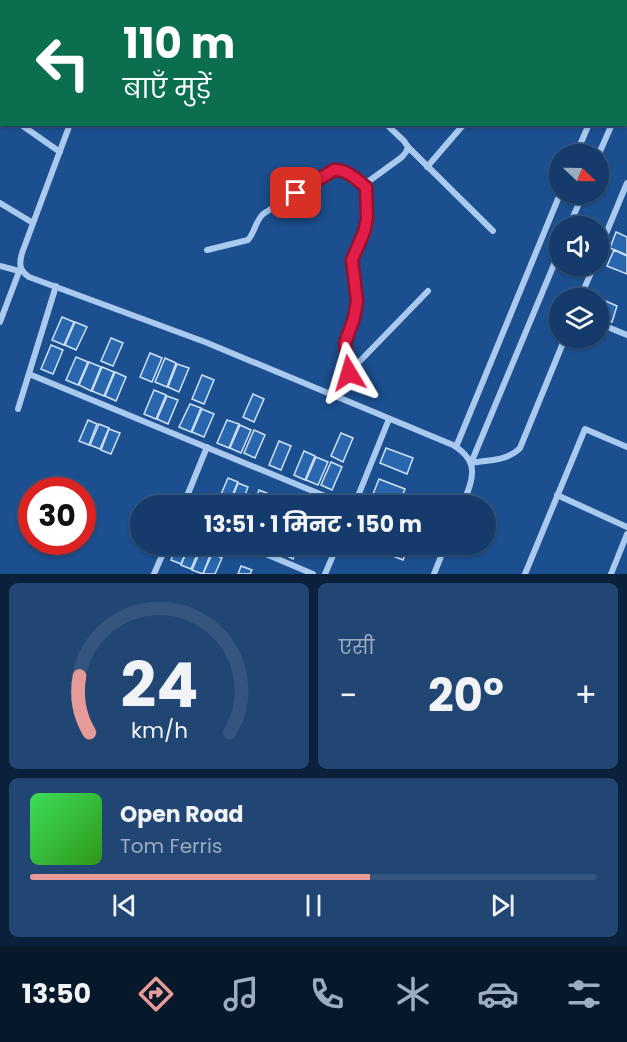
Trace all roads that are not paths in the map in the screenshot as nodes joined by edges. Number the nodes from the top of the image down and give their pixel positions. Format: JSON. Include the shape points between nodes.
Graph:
{"nodes":[{"id":1,"x":23,"y":126,"type":"edge"},
{"id":2,"x":69,"y":126,"type":"edge"},
{"id":3,"x":388,"y":126,"type":"edge"},
{"id":4,"x":462,"y":126,"type":"edge"},
{"id":5,"x":588,"y":126,"type":"edge"},
{"id":6,"x":611,"y":126,"type":"edge"},
{"id":7,"x":580,"y":144,"type":"edge"},
{"id":8,"x":603,"y":144,"type":"edge"},
{"id":9,"x":408,"y":147,"type":"junction"},
{"id":10,"x":60,"y":152,"type":"junction"},
{"id":11,"x":427,"y":167,"type":"junction"},
{"id":12,"x":627,"y":183,"type":"edge"},
{"id":13,"x":366,"y":187,"type":"junction"},
{"id":14,"x":0,"y":203,"type":"edge"},
{"id":15,"x":556,"y":204,"type":"edge"},
{"id":16,"x":33,"y":224,"type":"junction"},
{"id":17,"x":609,"y":226,"type":"edge"},
{"id":18,"x":493,"y":231,"type":"dead end"},
{"id":19,"x":207,"y":250,"type":"dead end"},
{"id":20,"x":0,"y":266,"type":"edge"},
{"id":21,"x":20,"y":270,"type":"junction"},
{"id":22,"x":549,"y":276,"type":"edge"},
{"id":23,"x":56,"y":286,"type":"junction"},
{"id":24,"x":428,"y":291,"type":"dead end"},
{"id":25,"x":0,"y":322,"type":"edge"},
{"id":26,"x":609,"y":328,"type":"edge"},
{"id":27,"x":627,"y":335,"type":"edge"},
{"id":28,"x":561,"y":348,"type":"edge"},
{"id":29,"x":349,"y":373,"type":"junction"},
{"id":30,"x":29,"y":374,"type":"junction"},
{"id":31,"x":329,"y":393,"type":"junction"},
{"id":32,"x":18,"y":409,"type":"dead end"},
{"id":33,"x":389,"y":419,"type":"junction"},
{"id":34,"x":207,"y":447,"type":"junction"},
{"id":35,"x":456,"y":447,"type":"junction"},
{"id":36,"x":627,"y":447,"type":"edge"},
{"id":37,"x":471,"y":463,"type":"junction"},
{"id":38,"x":187,"y":495,"type":"edge"},
{"id":39,"x":323,"y":495,"type":"edge"},
{"id":40,"x":358,"y":495,"type":"edge"},
{"id":41,"x":466,"y":495,"type":"edge"},
{"id":42,"x":557,"y":495,"type":"junction"},
{"id":43,"x":627,"y":526,"type":"edge"},
{"id":44,"x":627,"y":534,"type":"edge"},
{"id":45,"x":162,"y":555,"type":"edge"},
{"id":46,"x":268,"y":555,"type":"edge"},
{"id":47,"x":334,"y":555,"type":"edge"},
{"id":48,"x":442,"y":555,"type":"edge"},
{"id":49,"x":154,"y":574,"type":"edge"},
{"id":50,"x":313,"y":574,"type":"edge"},
{"id":51,"x":326,"y":574,"type":"edge"},
{"id":52,"x":434,"y":574,"type":"edge"},
{"id":53,"x":525,"y":574,"type":"edge"},
{"id":54,"x":611,"y":574,"type":"edge"}],
"edges":[{"from":1,"to":10,"type":"street"},
{"from":2,"to":10,"type":"street"},
{"from":3,"to":9,"type":"street"},
{"from":4,"to":11,"type":"street"},
{"from":5,"to":7,"type":"street"},
{"from":6,"to":8,"type":"street"},
{"from":9,"to":11,"type":"street"},
{"from":9,"to":13,"type":"street","via":[[402,157]]},
{"from":10,"to":16,"type":"street"},
{"from":11,"to":18,"type":"street"},
{"from":12,"to":17,"type":"street"},
{"from":13,"to":19,"type":"street","via":[[345,172],[334,170],[263,214],[248,240]]},
{"from":13,"to":29,"type":"street","via":[[367,219],[352,260],[357,301],[345,343]]},
{"from":14,"to":16,"type":"street"},
{"from":15,"to":35,"type":"street"},
{"from":16,"to":21,"type":"street"},
{"from":20,"to":21,"type":"street"},
{"from":21,"to":23,"type":"street"},
{"from":21,"to":25,"type":"street"},
{"from":22,"to":37,"type":"street"},
{"from":23,"to":30,"type":"street"},
{"from":23,"to":31,"type":"street"},
{"from":24,"to":29,"type":"street"},
{"from":26,"to":27,"type":"street"},
{"from":28,"to":37,"type":"street","via":[[520,448],[510,456]]},
{"from":29,"to":31,"type":"street"},
{"from":30,"to":32,"type":"street"},
{"from":30,"to":34,"type":"street"},
{"from":31,"to":33,"type":"street"},
{"from":33,"to":35,"type":"street"},
{"from":33,"to":40,"type":"street"},
{"from":34,"to":38,"type":"street"},
{"from":34,"to":39,"type":"street"},
{"from":35,"to":37,"type":"street"},
{"from":36,"to":42,"type":"street","via":[[585,429]]},
{"from":37,"to":41,"type":"street","via":[[472,478]]},
{"from":42,"to":43,"type":"street"},
{"from":42,"to":53,"type":"street"},
{"from":44,"to":54,"type":"street"},
{"from":45,"to":49,"type":"street"},
{"from":46,"to":50,"type":"street"},
{"from":47,"to":51,"type":"street"},
{"from":48,"to":52,"type":"street"}]}
